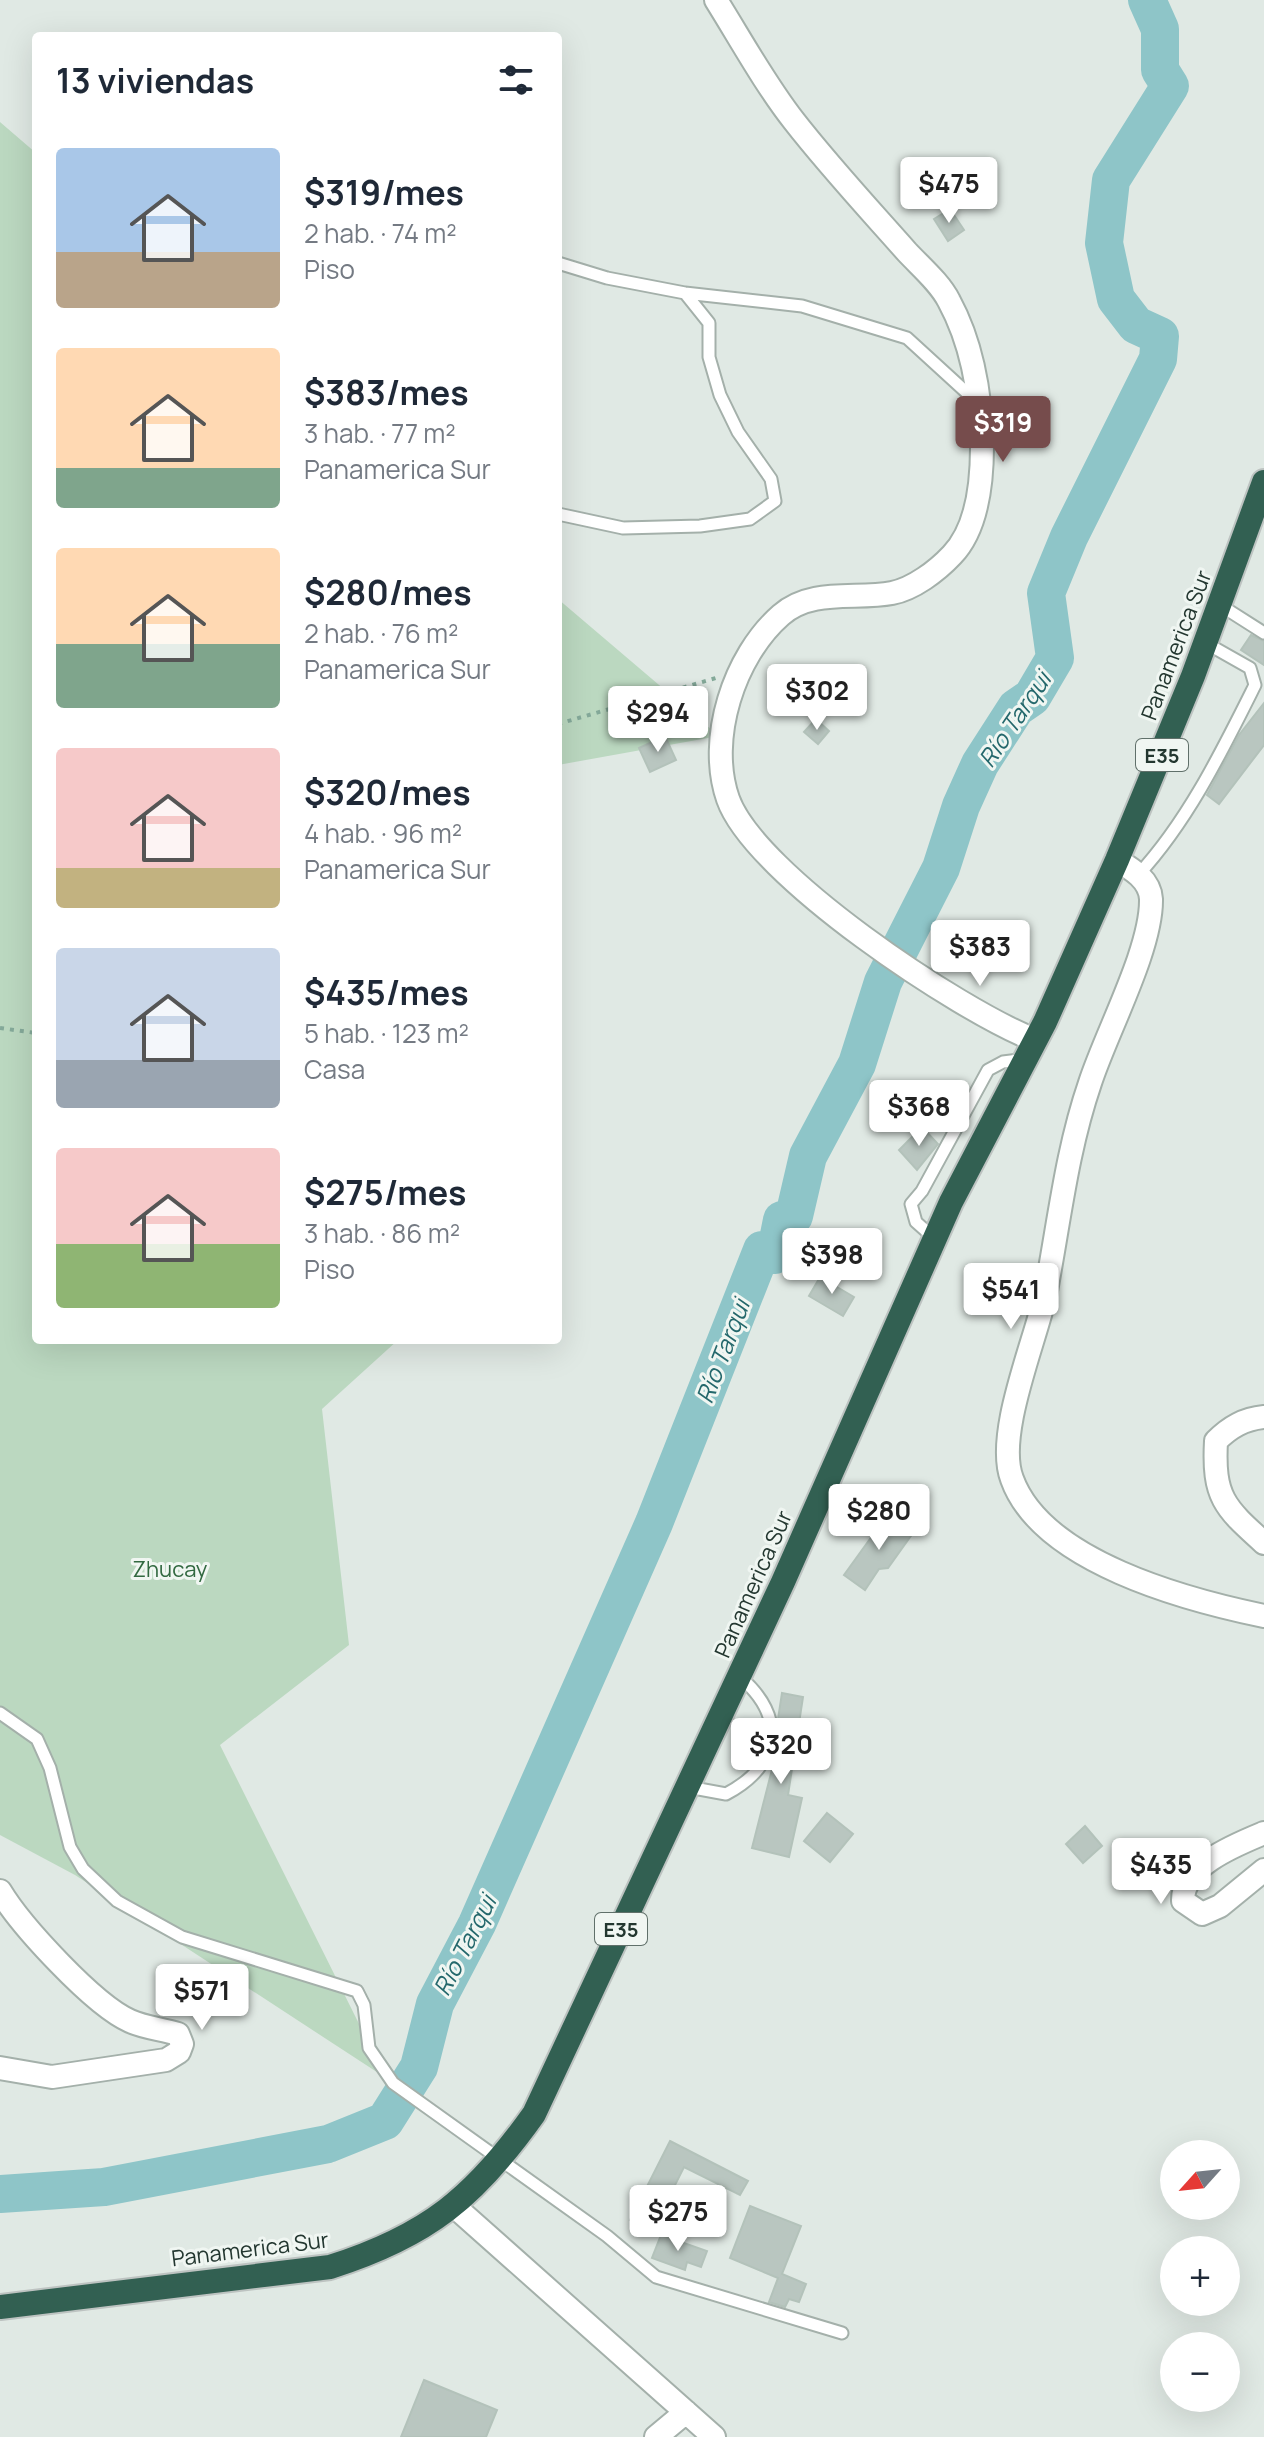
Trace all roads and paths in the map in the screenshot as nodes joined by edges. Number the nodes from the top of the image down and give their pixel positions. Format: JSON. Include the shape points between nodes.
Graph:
{"nodes":[{"id":1,"x":716,"y":0,"type":"edge"},
{"id":2,"x":562,"y":264,"type":"edge"},
{"id":3,"x":685,"y":293,"type":"junction"},
{"id":4,"x":980,"y":405,"type":"junction"},
{"id":5,"x":1264,"y":482,"type":"edge"},
{"id":6,"x":562,"y":515,"type":"edge"},
{"id":7,"x":1220,"y":605,"type":"junction"},
{"id":8,"x":1264,"y":633,"type":"edge"},
{"id":9,"x":1204,"y":642,"type":"junction"},
{"id":10,"x":737,"y":672,"type":"junction"},
{"id":11,"x":562,"y":723,"type":"edge"},
{"id":12,"x":1117,"y":860,"type":"junction"},
{"id":13,"x":1138,"y":875,"type":"junction"},
{"id":14,"x":0,"y":1028,"type":"edge"},
{"id":15,"x":32,"y":1032,"type":"edge"},
{"id":16,"x":1030,"y":1050,"type":"junction"},
{"id":17,"x":935,"y":1239,"type":"junction"},
{"id":18,"x":1264,"y":1417,"type":"edge"},
{"id":19,"x":1264,"y":1543,"type":"edge"},
{"id":20,"x":1264,"y":1616,"type":"edge"},
{"id":21,"x":739,"y":1676,"type":"junction"},
{"id":22,"x":0,"y":1713,"type":"edge"},
{"id":23,"x":688,"y":1787,"type":"junction"},
{"id":24,"x":1264,"y":1833,"type":"edge"},
{"id":25,"x":1264,"y":1870,"type":"edge"},
{"id":26,"x":0,"y":1891,"type":"edge"},
{"id":27,"x":0,"y":2068,"type":"edge"},
{"id":28,"x":500,"y":2162,"type":"junction"},
{"id":29,"x":454,"y":2206,"type":"junction"},
{"id":30,"x":0,"y":2307,"type":"edge"},
{"id":31,"x":842,"y":2333,"type":"dead end"},
{"id":32,"x":686,"y":2412,"type":"junction"},
{"id":33,"x":656,"y":2437,"type":"edge"},
{"id":34,"x":714,"y":2437,"type":"edge"}],
"edges":[{"from":1,"to":4,"type":"street","via":[[792,120],[948,298],[971,353]]},
{"from":2,"to":3,"type":"lane"},
{"from":3,"to":4,"type":"lane","via":[[802,306],[907,338]]},
{"from":3,"to":6,"type":"lane","via":[[709,323],[709,357],[720,395],[771,479],[775,501],[750,519],[700,526],[623,528]]},
{"from":4,"to":10,"type":"street","via":[[982,451],[970,531],[953,554],[930,575],[894,593],[814,599],[784,612]]},
{"from":5,"to":7,"type":"highway","name":"Panamerica Sur","number":"E35"},
{"from":7,"to":8,"type":"lane"},
{"from":7,"to":9,"type":"highway","name":"Panamerica Sur","number":"E35"},
{"from":9,"to":12,"type":"highway","name":"Panamerica Sur","number":"E35"},
{"from":9,"to":13,"type":"lane","via":[[1250,668],[1255,685],[1174,828]]},
{"from":10,"to":11,"type":"path"},
{"from":10,"to":16,"type":"street","via":[[722,770],[729,801],[752,840],[783,874],[868,939]]},
{"from":12,"to":13,"type":"street"},
{"from":12,"to":16,"type":"highway","name":"Panamerica Sur","number":"E35"},
{"from":13,"to":20,"type":"street","via":[[1151,896],[1150,910],[1069,1153],[1045,1297],[1017,1389],[1008,1456],[1011,1478],[1028,1510],[1092,1558],[1167,1592]]},
{"from":14,"to":15,"type":"path"},
{"from":16,"to":17,"type":"highway","name":"Panamerica Sur","number":"E35"},
{"from":16,"to":17,"type":"lane","via":[[988,1070],[911,1204],[916,1222]]},
{"from":17,"to":21,"type":"highway","name":"Panamerica Sur","number":"E35"},
{"from":18,"to":19,"type":"street","via":[[1228,1429],[1216,1441],[1214,1477],[1230,1512]]},
{"from":21,"to":23,"type":"highway","name":"Panamerica Sur","number":"E35"},
{"from":21,"to":23,"type":"lane","via":[[760,1694],[770,1714],[766,1760],[753,1778],[726,1794]]},
{"from":22,"to":28,"type":"lane","via":[[37,1739],[70,1847],[103,1889],[182,1937],[357,1991],[369,2048],[393,2083]]},
{"from":23,"to":28,"type":"highway","name":"Panamerica Sur","number":"E35","via":[[534,2114]]},
{"from":24,"to":25,"type":"street","via":[[1188,1878],[1183,1901],[1202,1914]]},
{"from":26,"to":27,"type":"street","via":[[40,1944],[115,2013],[178,2034],[182,2044],[166,2060],[52,2077]]},
{"from":28,"to":29,"type":"highway","name":"Panamerica Sur","number":"E35"},
{"from":28,"to":31,"type":"lane","via":[[656,2277]]},
{"from":29,"to":30,"type":"highway","name":"Panamerica Sur","number":"E35","via":[[393,2243],[330,2267]]},
{"from":29,"to":32,"type":"street"},
{"from":32,"to":33,"type":"street"},
{"from":32,"to":34,"type":"street"}]}
